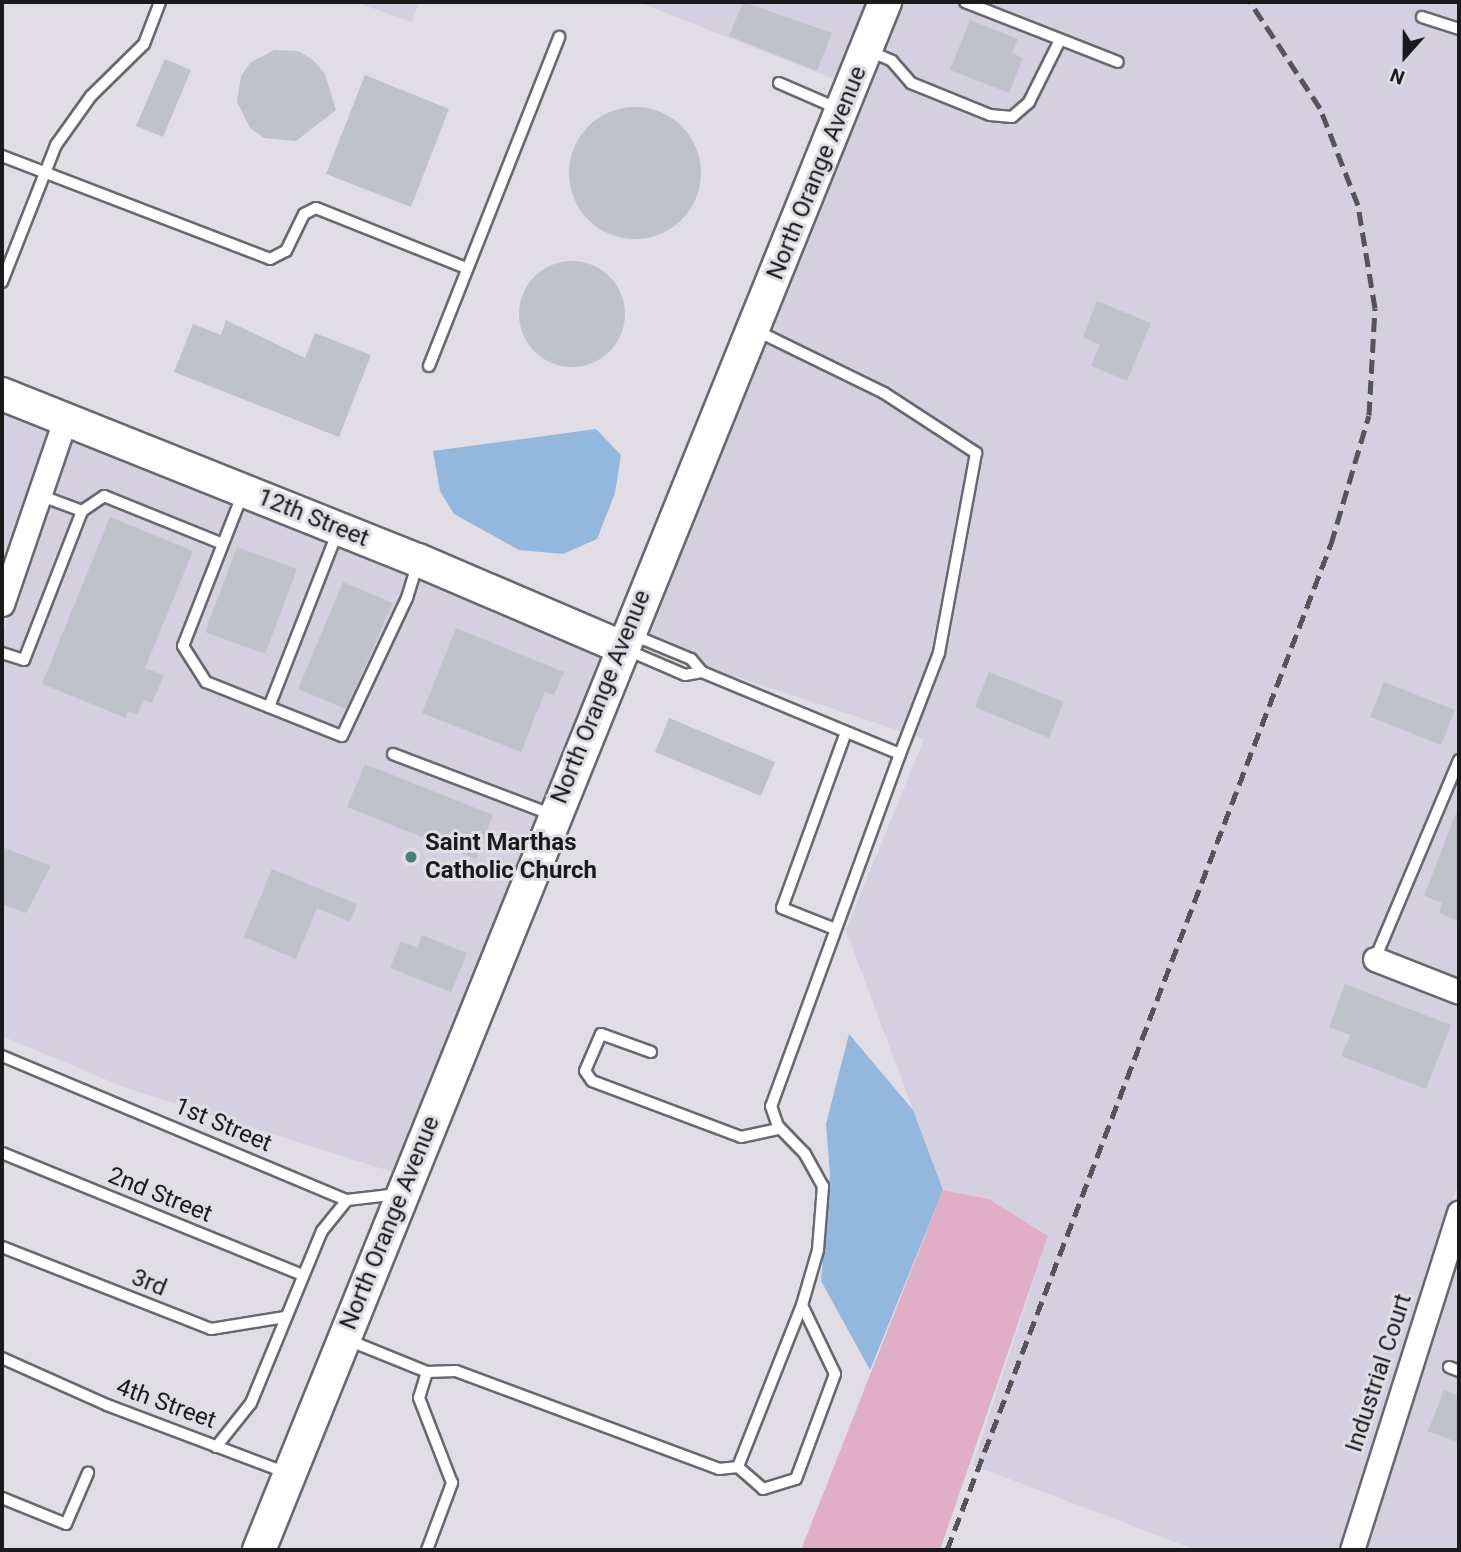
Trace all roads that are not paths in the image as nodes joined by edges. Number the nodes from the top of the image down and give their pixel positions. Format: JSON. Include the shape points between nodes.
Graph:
{"nodes":[{"id":1,"x":160,"y":2,"type":"edge"},
{"id":2,"x":885,"y":2,"type":"edge"},
{"id":3,"x":965,"y":2,"type":"edge"},
{"id":4,"x":1422,"y":17,"type":"dead end"},
{"id":5,"x":1459,"y":29,"type":"edge"},
{"id":6,"x":559,"y":37,"type":"dead end"},
{"id":7,"x":1060,"y":40,"type":"junction"},
{"id":8,"x":866,"y":50,"type":"junction"},
{"id":9,"x":1118,"y":62,"type":"dead end"},
{"id":10,"x":779,"y":83,"type":"dead end"},
{"id":11,"x":842,"y":110,"type":"junction"},
{"id":12,"x":2,"y":156,"type":"edge"},
{"id":13,"x":45,"y":172,"type":"junction"},
{"id":14,"x":466,"y":268,"type":"junction"},
{"id":15,"x":2,"y":282,"type":"edge"},
{"id":16,"x":753,"y":329,"type":"junction"},
{"id":17,"x":429,"y":366,"type":"dead end"},
{"id":18,"x":2,"y":394,"type":"edge"},
{"id":19,"x":65,"y":420,"type":"junction"},
{"id":20,"x":244,"y":490,"type":"junction"},
{"id":21,"x":39,"y":495,"type":"junction"},
{"id":22,"x":82,"y":511,"type":"junction"},
{"id":23,"x":339,"y":528,"type":"junction"},
{"id":24,"x":223,"y":544,"type":"junction"},
{"id":25,"x":418,"y":560,"type":"junction"},
{"id":26,"x":2,"y":604,"type":"edge"},
{"id":27,"x":624,"y":640,"type":"junction"},
{"id":28,"x":2,"y":653,"type":"edge"},
{"id":29,"x":702,"y":672,"type":"junction"},
{"id":30,"x":269,"y":708,"type":"junction"},
{"id":31,"x":846,"y":732,"type":"junction"},
{"id":32,"x":393,"y":754,"type":"dead end"},
{"id":33,"x":900,"y":754,"type":"junction"},
{"id":34,"x":1459,"y":760,"type":"edge"},
{"id":35,"x":553,"y":815,"type":"junction"},
{"id":36,"x":835,"y":929,"type":"junction"},
{"id":37,"x":1375,"y":958,"type":"joint"},
{"id":38,"x":1459,"y":992,"type":"edge"},
{"id":39,"x":651,"y":1052,"type":"dead end"},
{"id":40,"x":2,"y":1056,"type":"edge"},
{"id":41,"x":780,"y":1129,"type":"junction"},
{"id":42,"x":2,"y":1153,"type":"edge"},
{"id":43,"x":402,"y":1194,"type":"junction"},
{"id":44,"x":347,"y":1200,"type":"junction"},
{"id":45,"x":1459,"y":1213,"type":"edge"},
{"id":46,"x":2,"y":1247,"type":"edge"},
{"id":47,"x":302,"y":1275,"type":"junction"},
{"id":48,"x":802,"y":1305,"type":"junction"},
{"id":49,"x":285,"y":1317,"type":"junction"},
{"id":50,"x":344,"y":1338,"type":"junction"},
{"id":51,"x":2,"y":1358,"type":"edge"},
{"id":52,"x":427,"y":1372,"type":"junction"},
{"id":53,"x":216,"y":1447,"type":"junction"},
{"id":54,"x":738,"y":1467,"type":"junction"},
{"id":55,"x":88,"y":1473,"type":"dead end"},
{"id":56,"x":290,"y":1474,"type":"junction"},
{"id":57,"x":2,"y":1499,"type":"edge"},
{"id":58,"x":259,"y":1550,"type":"edge"},
{"id":59,"x":427,"y":1550,"type":"edge"},
{"id":60,"x":1352,"y":1550,"type":"edge"}],
"edges":[{"from":1,"to":13,"type":"lane","via":[[144,44],[70,122]]},
{"from":2,"to":8,"type":"street","name":"North Orange Avenue"},
{"from":3,"to":7,"type":"lane"},
{"from":4,"to":5,"type":"lane"},
{"from":6,"to":14,"type":"lane"},
{"from":7,"to":8,"type":"lane","via":[[1029,102],[1012,117],[990,115],[911,83],[892,61]]},
{"from":7,"to":9,"type":"lane"},
{"from":8,"to":11,"type":"street","name":"North Orange Avenue"},
{"from":10,"to":11,"type":"lane"},
{"from":11,"to":16,"type":"street","name":"North Orange Avenue"},
{"from":12,"to":13,"type":"lane"},
{"from":13,"to":14,"type":"lane","via":[[270,259],[286,251],[304,214],[316,208]]},
{"from":13,"to":15,"type":"lane"},
{"from":14,"to":17,"type":"lane"},
{"from":16,"to":27,"type":"street","name":"North Orange Avenue"},
{"from":16,"to":33,"type":"lane","via":[[884,393],[976,453],[939,653]]},
{"from":18,"to":19,"type":"street","name":"12th Street"},
{"from":19,"to":20,"type":"street","name":"12th Street"},
{"from":19,"to":21,"type":"street"},
{"from":20,"to":23,"type":"street","name":"12th Street"},
{"from":20,"to":24,"type":"lane"},
{"from":21,"to":22,"type":"lane"},
{"from":21,"to":26,"type":"street"},
{"from":22,"to":24,"type":"lane","via":[[104,496]]},
{"from":22,"to":28,"type":"lane","via":[[24,660]]},
{"from":23,"to":25,"type":"street","name":"12th Street"},
{"from":23,"to":30,"type":"lane"},
{"from":24,"to":30,"type":"lane","via":[[183,646],[206,682]]},
{"from":25,"to":27,"type":"street","name":"12th Street"},
{"from":25,"to":30,"type":"lane","via":[[407,598],[342,736]]},
{"from":27,"to":29,"type":"lane","via":[[691,659]]},
{"from":27,"to":29,"type":"lane","via":[[685,675]]},
{"from":27,"to":35,"type":"street","name":"North Orange Avenue"},
{"from":29,"to":31,"type":"lane"},
{"from":31,"to":33,"type":"lane"},
{"from":31,"to":36,"type":"lane","via":[[782,908]]},
{"from":32,"to":35,"type":"lane"},
{"from":33,"to":36,"type":"lane"},
{"from":34,"to":37,"type":"lane"},
{"from":35,"to":43,"type":"street","name":"North Orange Avenue"},
{"from":36,"to":41,"type":"lane","via":[[771,1105]]},
{"from":37,"to":38,"type":"street"},
{"from":39,"to":41,"type":"lane","via":[[601,1034],[585,1071],[592,1082],[741,1137]]},
{"from":40,"to":44,"type":"lane","name":"1st Street"},
{"from":41,"to":48,"type":"lane","via":[[805,1154],[823,1186],[818,1250]]},
{"from":42,"to":47,"type":"lane","name":"2nd Street"},
{"from":43,"to":44,"type":"lane"},
{"from":43,"to":50,"type":"street","name":"North Orange Avenue"},
{"from":44,"to":47,"type":"lane","via":[[322,1231]]},
{"from":45,"to":60,"type":"street","name":"Industrial Court"},
{"from":46,"to":49,"type":"lane","name":"3rd","via":[[211,1329]]},
{"from":47,"to":49,"type":"lane","name":"4th Street"},
{"from":48,"to":54,"type":"lane"},
{"from":48,"to":54,"type":"lane","via":[[835,1374],[796,1479],[763,1489]]},
{"from":49,"to":53,"type":"lane","name":"4th Street","via":[[251,1403]]},
{"from":50,"to":52,"type":"lane"},
{"from":50,"to":56,"type":"street","name":"North Orange Avenue"},
{"from":51,"to":53,"type":"lane","name":"4th Street"},
{"from":52,"to":54,"type":"lane","via":[[456,1371],[651,1446],[719,1469]]},
{"from":52,"to":59,"type":"lane","via":[[419,1398],[452,1483]]},
{"from":53,"to":56,"type":"lane"},
{"from":55,"to":57,"type":"lane","via":[[66,1524]]},
{"from":56,"to":58,"type":"street","name":"North Orange Avenue"}]}
